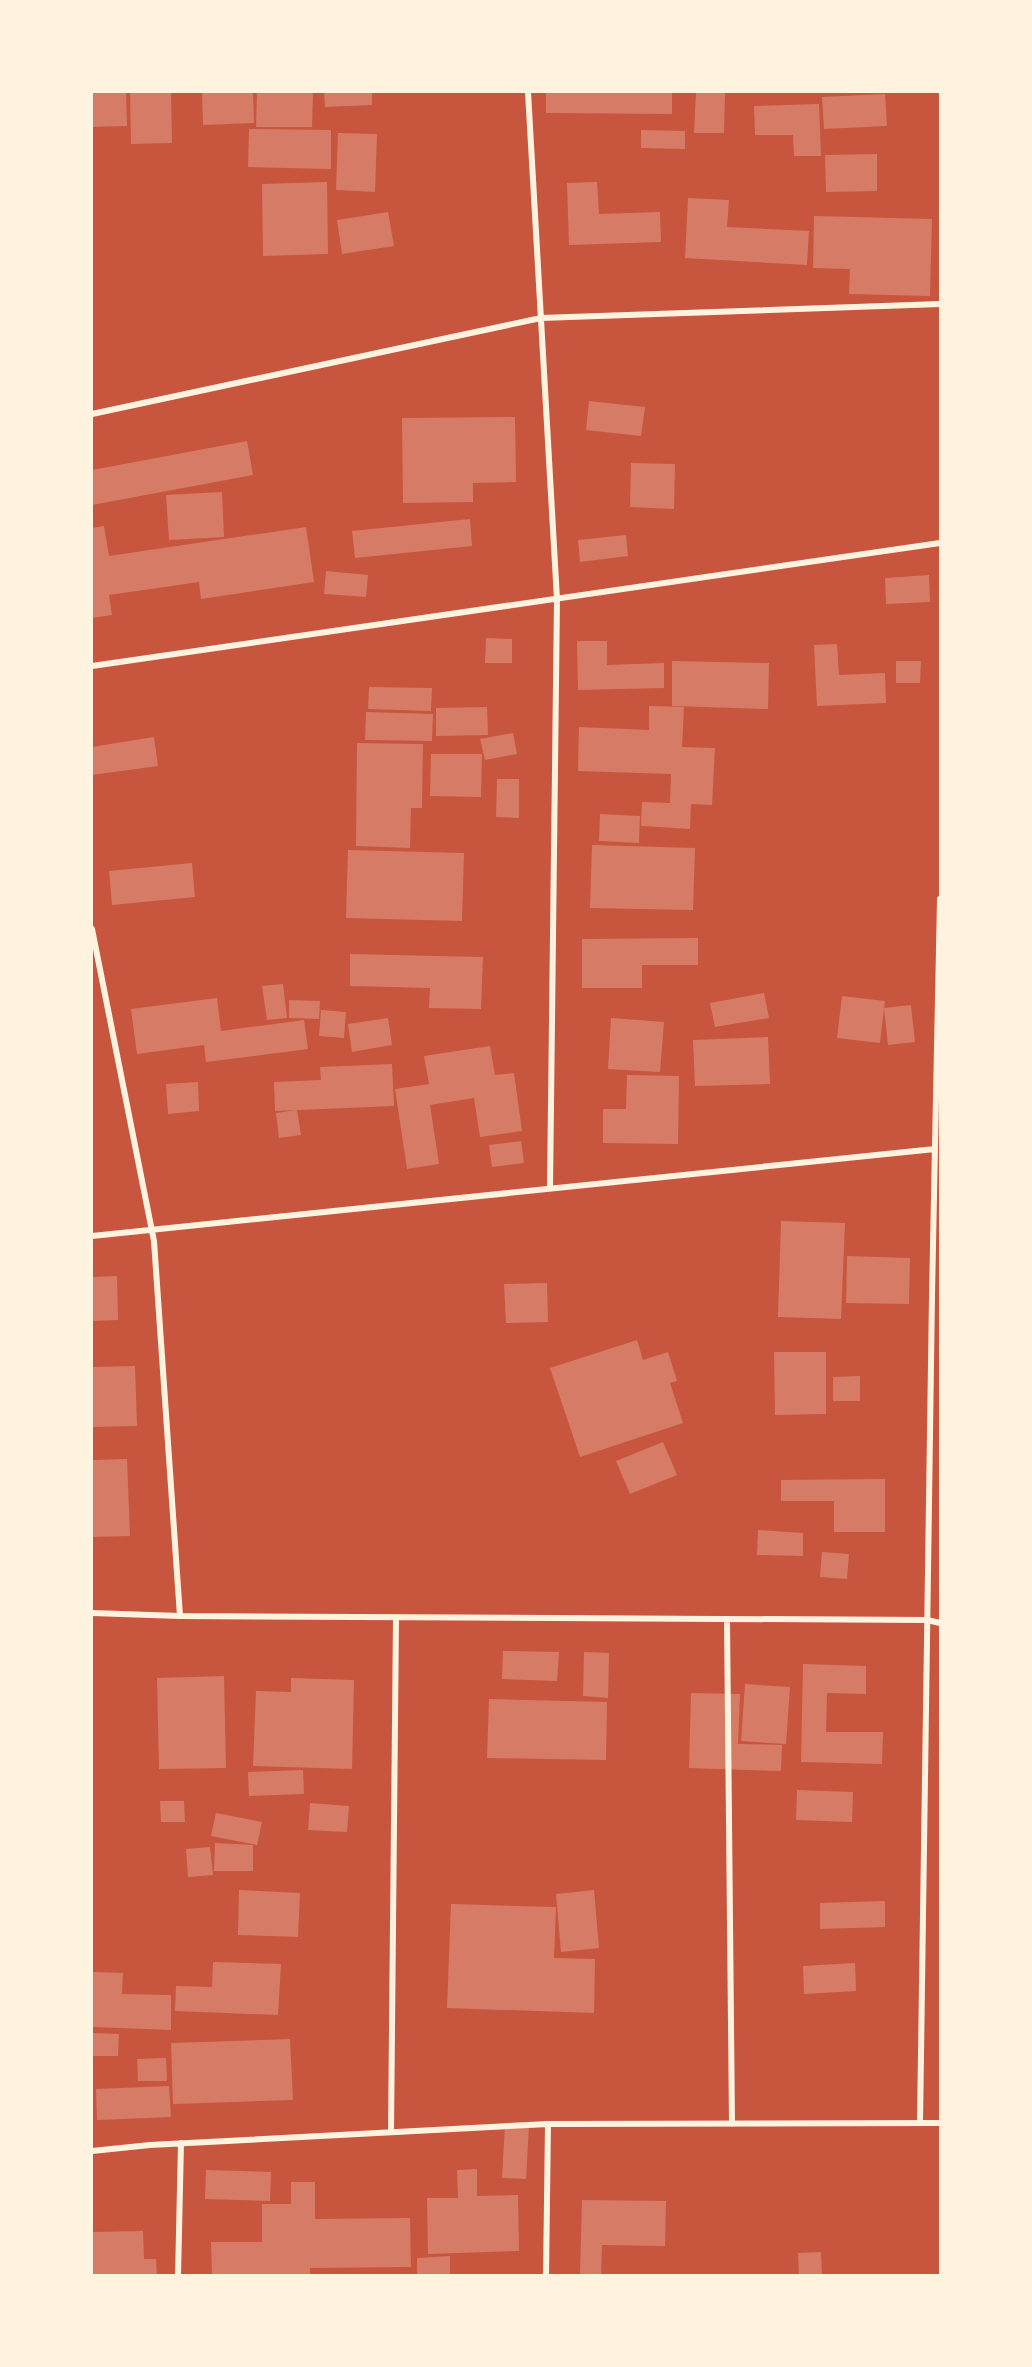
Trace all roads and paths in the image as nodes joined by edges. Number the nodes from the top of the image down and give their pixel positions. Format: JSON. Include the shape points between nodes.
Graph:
{"nodes":[{"id":1,"x":528,"y":92,"type":"edge"},
{"id":2,"x":940,"y":304,"type":"edge"},
{"id":3,"x":541,"y":318,"type":"junction"},
{"id":4,"x":92,"y":414,"type":"edge"},
{"id":5,"x":940,"y":543,"type":"edge"},
{"id":6,"x":557,"y":599,"type":"junction"},
{"id":7,"x":92,"y":666,"type":"edge"},
{"id":8,"x":940,"y":899,"type":"edge"},
{"id":9,"x":92,"y":929,"type":"edge"},
{"id":10,"x":938,"y":1078,"type":"edge"},
{"id":11,"x":935,"y":1149,"type":"junction"},
{"id":12,"x":550,"y":1188,"type":"junction"},
{"id":13,"x":152,"y":1230,"type":"junction"},
{"id":14,"x":92,"y":1236,"type":"edge"},
{"id":15,"x":932,"y":1295,"type":"junction"},
{"id":16,"x":940,"y":1295,"type":"edge"},
{"id":17,"x":92,"y":1613,"type":"edge"},
{"id":18,"x":180,"y":1616,"type":"junction"},
{"id":19,"x":396,"y":1618,"type":"junction"},
{"id":20,"x":727,"y":1619,"type":"junction"},
{"id":21,"x":927,"y":1620,"type":"junction"},
{"id":22,"x":940,"y":1623,"type":"edge"},
{"id":23,"x":920,"y":2123,"type":"junction"},
{"id":24,"x":940,"y":2123,"type":"edge"},
{"id":25,"x":548,"y":2124,"type":"junction"},
{"id":26,"x":732,"y":2124,"type":"junction"},
{"id":27,"x":391,"y":2132,"type":"junction"},
{"id":28,"x":181,"y":2143,"type":"junction"},
{"id":29,"x":92,"y":2151,"type":"edge"},
{"id":30,"x":178,"y":2276,"type":"edge"},
{"id":31,"x":546,"y":2276,"type":"edge"}],
"edges":[{"from":1,"to":3,"type":"street"},
{"from":2,"to":3,"type":"street"},
{"from":3,"to":4,"type":"street"},
{"from":3,"to":6,"type":"street"},
{"from":5,"to":6,"type":"street"},
{"from":6,"to":7,"type":"street"},
{"from":6,"to":12,"type":"street"},
{"from":8,"to":10,"type":"street"},
{"from":9,"to":13,"type":"street"},
{"from":10,"to":11,"type":"street"},
{"from":11,"to":12,"type":"street"},
{"from":11,"to":15,"type":"street"},
{"from":12,"to":13,"type":"street"},
{"from":13,"to":14,"type":"street"},
{"from":13,"to":18,"type":"street"},
{"from":15,"to":16,"type":"street"},
{"from":15,"to":21,"type":"street"},
{"from":17,"to":18,"type":"street"},
{"from":18,"to":19,"type":"street"},
{"from":19,"to":20,"type":"street"},
{"from":19,"to":27,"type":"street"},
{"from":20,"to":21,"type":"street"},
{"from":20,"to":26,"type":"street"},
{"from":21,"to":22,"type":"street"},
{"from":21,"to":23,"type":"street"},
{"from":23,"to":24,"type":"street"},
{"from":23,"to":26,"type":"street"},
{"from":25,"to":26,"type":"street"},
{"from":25,"to":27,"type":"street"},
{"from":25,"to":31,"type":"street"},
{"from":27,"to":28,"type":"street"},
{"from":28,"to":29,"type":"street"},
{"from":28,"to":30,"type":"street"}]}
